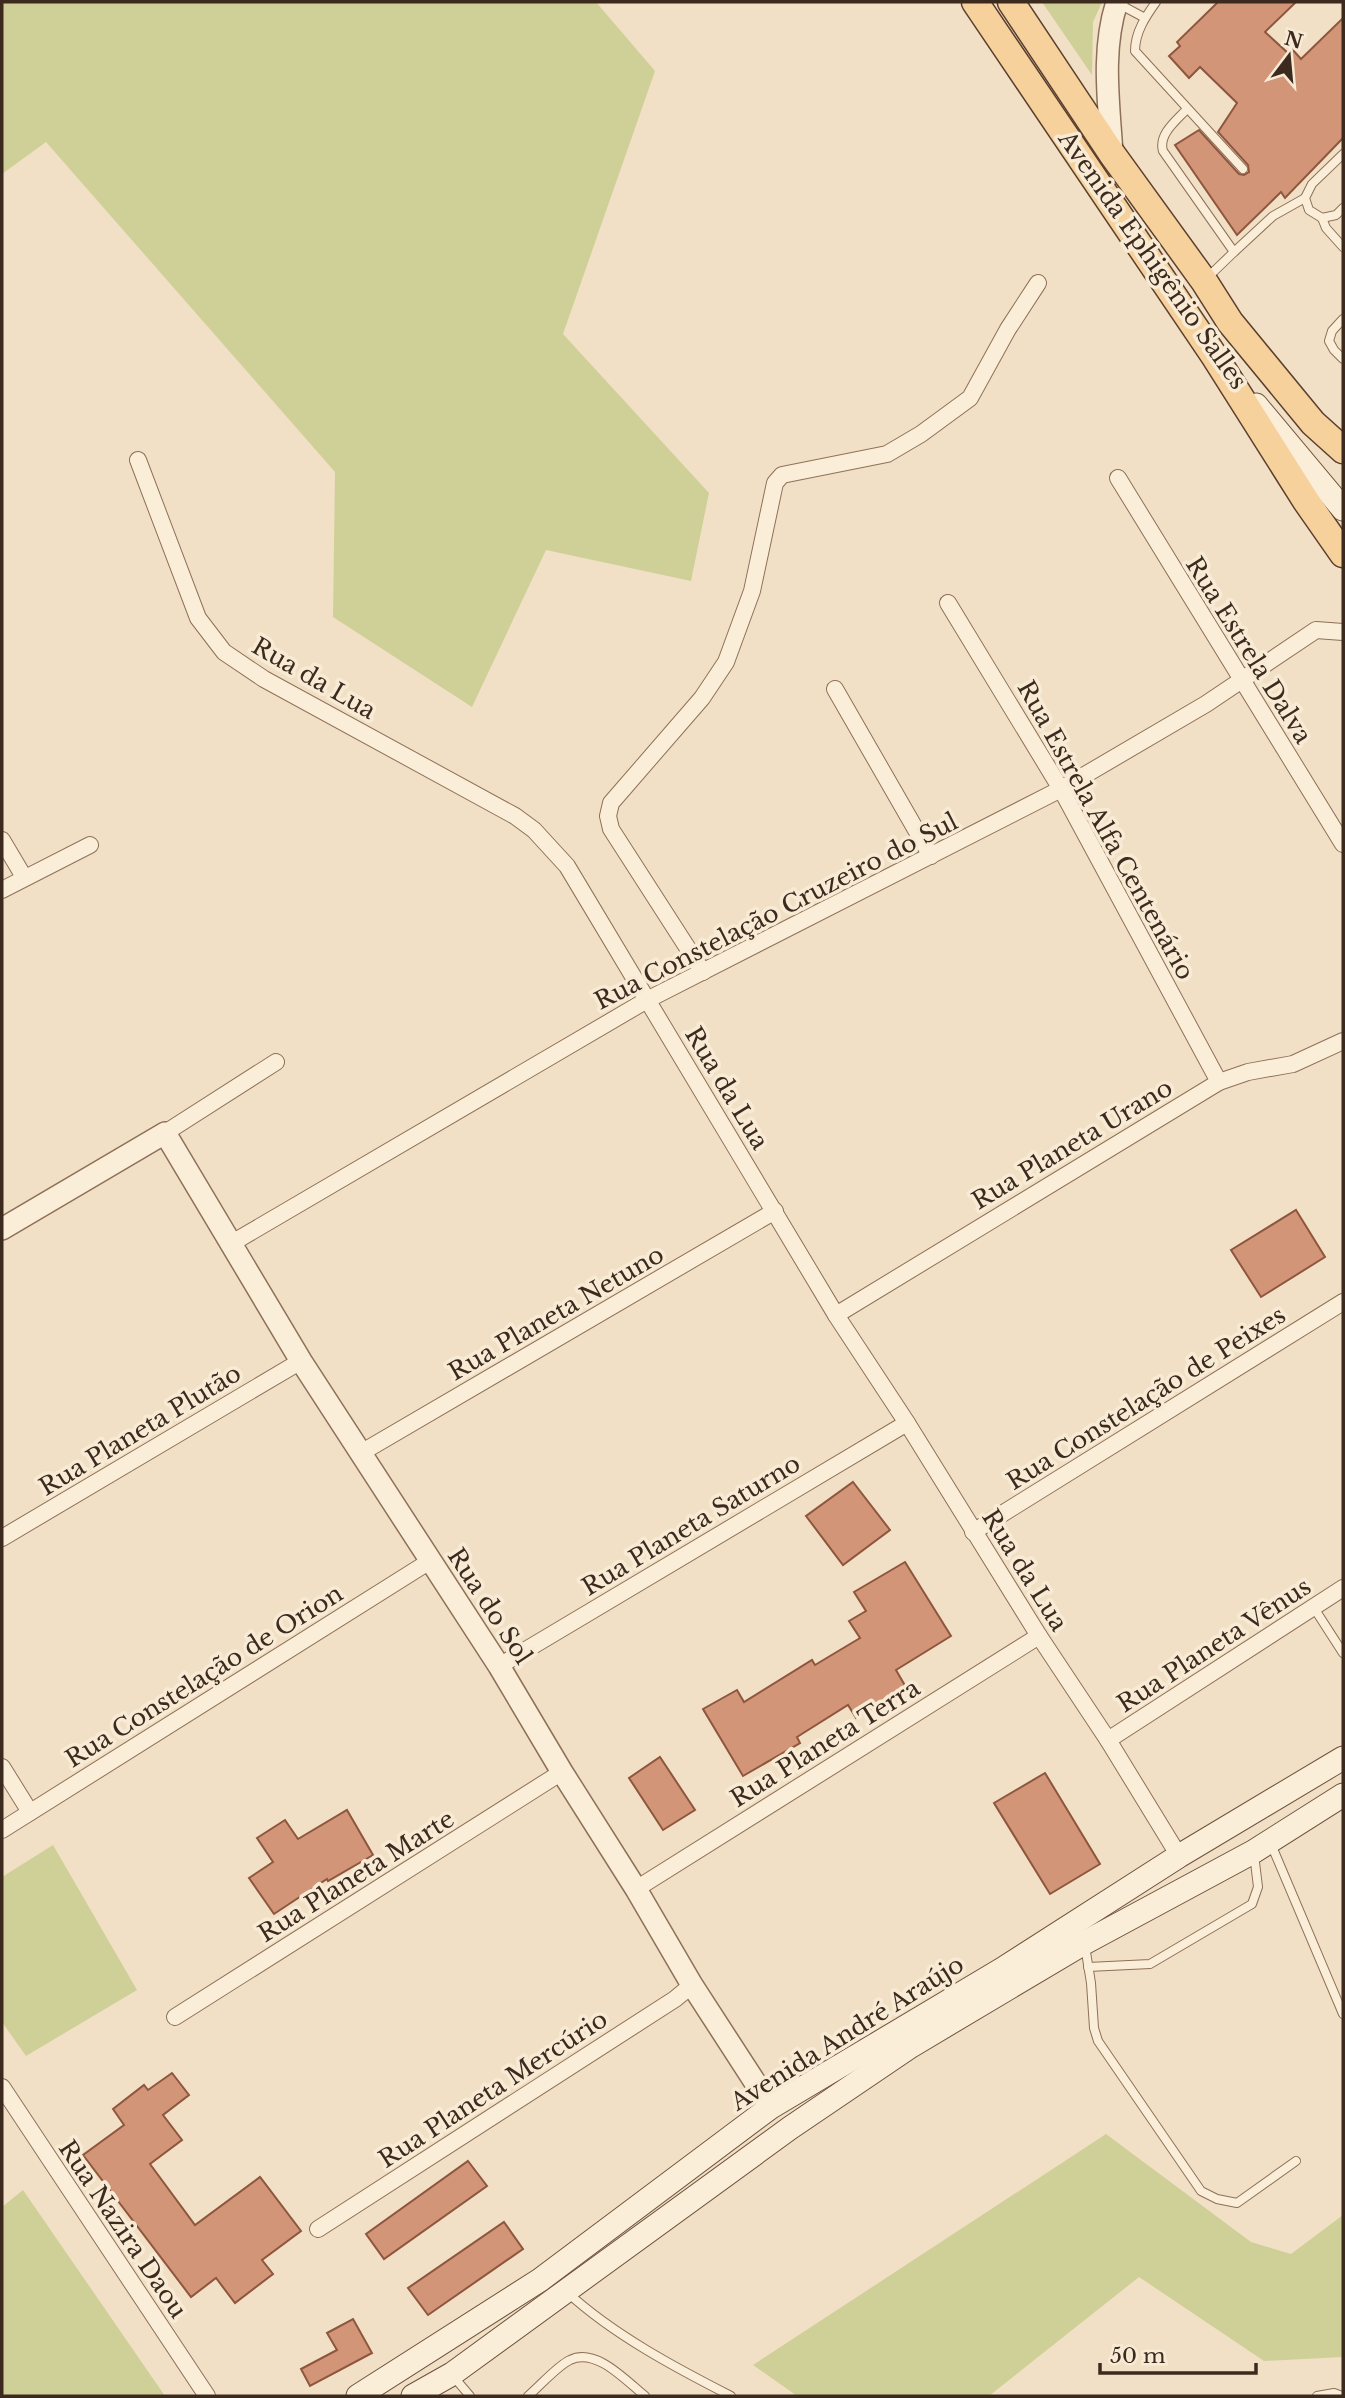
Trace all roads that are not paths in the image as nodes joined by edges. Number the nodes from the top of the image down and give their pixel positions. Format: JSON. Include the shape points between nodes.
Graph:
{"nodes":[{"id":1,"x":975,"y":2,"type":"edge"},
{"id":2,"x":1011,"y":2,"type":"edge"},
{"id":3,"x":1117,"y":2,"type":"edge"},
{"id":4,"x":1156,"y":2,"type":"edge"},
{"id":5,"x":1145,"y":18,"type":"junction"},
{"id":6,"x":1187,"y":109,"type":"junction"},
{"id":7,"x":1343,"y":153,"type":"edge"},
{"id":8,"x":1112,"y":154,"type":"junction"},
{"id":9,"x":1243,"y":169,"type":"dead end"},
{"id":10,"x":1305,"y":198,"type":"junction"},
{"id":11,"x":1343,"y":208,"type":"edge"},
{"id":12,"x":1336,"y":215,"type":"junction"},
{"id":13,"x":1322,"y":218,"type":"junction"},
{"id":14,"x":1343,"y":222,"type":"edge"},
{"id":15,"x":1343,"y":247,"type":"edge"},
{"id":16,"x":1234,"y":252,"type":"junction"},
{"id":17,"x":1204,"y":281,"type":"junction"},
{"id":18,"x":1038,"y":283,"type":"dead end"},
{"id":19,"x":1343,"y":319,"type":"edge"},
{"id":20,"x":1215,"y":357,"type":"junction"},
{"id":21,"x":1343,"y":359,"type":"edge"},
{"id":22,"x":1313,"y":423,"type":"junction"},
{"id":23,"x":1343,"y":450,"type":"edge"},
{"id":24,"x":1343,"y":457,"type":"edge"},
{"id":25,"x":138,"y":460,"type":"dead end"},
{"id":26,"x":1118,"y":478,"type":"dead end"},
{"id":27,"x":1343,"y":509,"type":"edge"},
{"id":28,"x":1343,"y":554,"type":"edge"},
{"id":29,"x":948,"y":603,"type":"dead end"},
{"id":30,"x":1343,"y":632,"type":"edge"},
{"id":31,"x":1241,"y":680,"type":"junction"},
{"id":32,"x":835,"y":689,"type":"dead end"},
{"id":33,"x":1061,"y":789,"type":"junction"},
{"id":34,"x":2,"y":840,"type":"edge"},
{"id":35,"x":1343,"y":844,"type":"edge"},
{"id":36,"x":90,"y":845,"type":"dead end"},
{"id":37,"x":931,"y":856,"type":"junction"},
{"id":38,"x":24,"y":877,"type":"junction"},
{"id":39,"x":2,"y":890,"type":"edge"},
{"id":40,"x":703,"y":972,"type":"junction"},
{"id":41,"x":647,"y":1000,"type":"junction"},
{"id":42,"x":1343,"y":1041,"type":"edge"},
{"id":43,"x":276,"y":1062,"type":"dead end"},
{"id":44,"x":1219,"y":1082,"type":"junction"},
{"id":45,"x":165,"y":1133,"type":"junction"},
{"id":46,"x":775,"y":1210,"type":"junction"},
{"id":47,"x":2,"y":1229,"type":"edge"},
{"id":48,"x":232,"y":1243,"type":"junction"},
{"id":49,"x":1343,"y":1302,"type":"edge"},
{"id":50,"x":836,"y":1315,"type":"junction"},
{"id":51,"x":301,"y":1361,"type":"junction"},
{"id":52,"x":907,"y":1423,"type":"junction"},
{"id":53,"x":359,"y":1454,"type":"junction"},
{"id":54,"x":973,"y":1532,"type":"junction"},
{"id":55,"x":2,"y":1538,"type":"edge"},
{"id":56,"x":430,"y":1561,"type":"junction"},
{"id":57,"x":1343,"y":1588,"type":"edge"},
{"id":58,"x":1314,"y":1608,"type":"junction"},
{"id":59,"x":1039,"y":1636,"type":"junction"},
{"id":60,"x":1343,"y":1653,"type":"edge"},
{"id":61,"x":499,"y":1666,"type":"junction"},
{"id":62,"x":1108,"y":1740,"type":"junction"},
{"id":63,"x":1343,"y":1758,"type":"edge"},
{"id":64,"x":2,"y":1767,"type":"edge"},
{"id":65,"x":562,"y":1772,"type":"junction"},
{"id":66,"x":1343,"y":1796,"type":"edge"},
{"id":67,"x":30,"y":1812,"type":"junction"},
{"id":68,"x":2,"y":1830,"type":"edge"},
{"id":69,"x":1262,"y":1846,"type":"junction"},
{"id":70,"x":1179,"y":1856,"type":"junction"},
{"id":71,"x":636,"y":1889,"type":"junction"},
{"id":72,"x":1084,"y":1943,"type":"junction"},
{"id":73,"x":1088,"y":1967,"type":"junction"},
{"id":74,"x":692,"y":1985,"type":"junction"},
{"id":75,"x":1343,"y":2014,"type":"edge"},
{"id":76,"x":175,"y":2017,"type":"dead end"},
{"id":77,"x":2,"y":2087,"type":"edge"},
{"id":78,"x":771,"y":2107,"type":"junction"},
{"id":79,"x":1296,"y":2161,"type":"dead end"},
{"id":80,"x":318,"y":2228,"type":"dead end"},
{"id":81,"x":566,"y":2292,"type":"junction"},
{"id":82,"x":452,"y":2374,"type":"junction"},
{"id":83,"x":207,"y":2396,"type":"edge"},
{"id":84,"x":358,"y":2396,"type":"edge"},
{"id":85,"x":413,"y":2396,"type":"edge"},
{"id":86,"x":470,"y":2396,"type":"edge"},
{"id":87,"x":528,"y":2396,"type":"edge"},
{"id":88,"x":645,"y":2396,"type":"edge"},
{"id":89,"x":731,"y":2396,"type":"edge"},
{"id":90,"x":1317,"y":2396,"type":"edge"},
{"id":91,"x":1342,"y":2396,"type":"edge"}],
"edges":[{"from":1,"to":20,"type":"main road","name":"Avenida Ephigênio Salles"},
{"from":2,"to":8,"type":"main road","name":"Avenida Ephigênio Salles"},
{"from":3,"to":5,"type":"lane"},
{"from":3,"to":8,"type":"street","via":[[1107,52]]},
{"from":4,"to":5,"type":"lane"},
{"from":5,"to":6,"type":"lane","via":[[1135,51]]},
{"from":6,"to":9,"type":"lane"},
{"from":6,"to":16,"type":"lane","via":[[1163,137],[1163,151]]},
{"from":7,"to":10,"type":"lane","via":[[1312,184]]},
{"from":8,"to":17,"type":"main road","name":"Avenida Ephigênio Salles"},
{"from":10,"to":13,"type":"lane","via":[[1309,210]]},
{"from":10,"to":16,"type":"lane","via":[[1273,216]]},
{"from":11,"to":12,"type":"lane"},
{"from":12,"to":13,"type":"lane"},
{"from":12,"to":14,"type":"lane"},
{"from":13,"to":15,"type":"lane"},
{"from":16,"to":17,"type":"lane"},
{"from":17,"to":22,"type":"main road","name":"Avenida Ephigênio Salles","via":[[1230,322]]},
{"from":18,"to":40,"type":"street","via":[[970,398],[887,454],[782,475],[775,483],[752,591],[726,662],[702,698],[611,803],[611,829]]},
{"from":19,"to":21,"type":"lane","via":[[1329,341]]},
{"from":20,"to":27,"type":"main road","name":"Avenida Ephigênio Salles"},
{"from":20,"to":28,"type":"main road"},
{"from":22,"to":23,"type":"main road","name":"Avenida Ephigênio Salles"},
{"from":22,"to":24,"type":"main road","name":"Avenida Ephigênio Salles"},
{"from":25,"to":41,"type":"street","name":"Rua da Lua","via":[[198,618],[224,652],[264,680],[486,799],[534,830],[568,866]]},
{"from":26,"to":31,"type":"street","name":"Rua Estrela Dalva"},
{"from":29,"to":33,"type":"street","name":"Rua Estrela Alfa Centenário"},
{"from":30,"to":31,"type":"street","name":"Rua Constelação Cruzeiro do Sul","via":[[1316,630]]},
{"from":31,"to":33,"type":"street","name":"Rua Constelação Cruzeiro do Sul"},
{"from":31,"to":35,"type":"street","name":"Rua Estrela Dalva"},
{"from":32,"to":37,"type":"street"},
{"from":33,"to":37,"type":"street","name":"Rua Constelação Cruzeiro do Sul"},
{"from":33,"to":44,"type":"street","name":"Rua Estrela Alfa Centenário"},
{"from":34,"to":38,"type":"street"},
{"from":36,"to":38,"type":"street"},
{"from":37,"to":40,"type":"street","name":"Rua Constelação Cruzeiro do Sul"},
{"from":38,"to":39,"type":"street"},
{"from":40,"to":41,"type":"street","name":"Rua Constelação Cruzeiro do Sul"},
{"from":41,"to":46,"type":"street","name":"Rua da Lua"},
{"from":41,"to":48,"type":"street","name":"Rua Constelação Cruzeiro do Sul"},
{"from":42,"to":44,"type":"street","name":"Rua Planeta Urano","via":[[1293,1064]]},
{"from":43,"to":45,"type":"street"},
{"from":44,"to":50,"type":"street","name":"Rua Planeta Urano"},
{"from":45,"to":47,"type":"street"},
{"from":45,"to":48,"type":"street","name":"Rua do Sol"},
{"from":46,"to":50,"type":"street","name":"Rua da Lua"},
{"from":46,"to":53,"type":"street","name":"Rua Planeta Netuno"},
{"from":48,"to":51,"type":"street","name":"Rua do Sol"},
{"from":49,"to":54,"type":"street","name":"Rua Constelação de Peixes"},
{"from":50,"to":52,"type":"street","name":"Rua da Lua"},
{"from":51,"to":53,"type":"street","name":"Rua do Sol"},
{"from":51,"to":55,"type":"street","name":"Rua Planeta Plutão"},
{"from":52,"to":54,"type":"street","name":"Rua da Lua"},
{"from":52,"to":61,"type":"street","name":"Rua Planeta Saturno"},
{"from":53,"to":56,"type":"street","name":"Rua do Sol"},
{"from":54,"to":59,"type":"street","name":"Rua da Lua"},
{"from":56,"to":61,"type":"street","name":"Rua do Sol"},
{"from":56,"to":67,"type":"street","name":"Rua Constelação de Orion"},
{"from":57,"to":58,"type":"street","name":"Rua Planeta Vênus"},
{"from":58,"to":60,"type":"lane"},
{"from":58,"to":62,"type":"street","name":"Rua Planeta Vênus"},
{"from":59,"to":62,"type":"street","name":"Rua da Lua"},
{"from":59,"to":71,"type":"street","name":"Rua Planeta Terra"},
{"from":61,"to":65,"type":"street","name":"Rua do Sol"},
{"from":62,"to":70,"type":"street","name":"Rua da Lua"},
{"from":63,"to":70,"type":"main road","name":"Avenida André Araújo"},
{"from":64,"to":67,"type":"street"},
{"from":65,"to":71,"type":"street","name":"Rua do Sol"},
{"from":65,"to":76,"type":"street","name":"Rua Planeta Marte"},
{"from":66,"to":69,"type":"main road","name":"Avenida André Araújo"},
{"from":67,"to":68,"type":"street","name":"Rua Constelação de Orion"},
{"from":69,"to":72,"type":"main road","name":"Avenida André Araújo"},
{"from":69,"to":73,"type":"lane","via":[[1252,1904],[1150,1964]]},
{"from":69,"to":75,"type":"lane"},
{"from":70,"to":78,"type":"main road","name":"Avenida André Araújo","via":[[1001,1970]]},
{"from":71,"to":74,"type":"street","name":"Rua do Sol"},
{"from":72,"to":73,"type":"lane"},
{"from":72,"to":81,"type":"main road","name":"Avenida André Araújo","via":[[911,2046]]},
{"from":73,"to":79,"type":"lane","via":[[1098,2041],[1201,2191],[1237,2203]]},
{"from":74,"to":78,"type":"street","name":"Rua do Sol"},
{"from":74,"to":80,"type":"street","name":"Rua Planeta Mercúrio"},
{"from":77,"to":83,"type":"street","name":"Rua Nazira Daou"},
{"from":78,"to":84,"type":"main road","name":"Avenida André Araújo","via":[[540,2280]]},
{"from":81,"to":82,"type":"main road","name":"Avenida André Araújo"},
{"from":81,"to":89,"type":"lane","via":[[679,2370]]},
{"from":82,"to":85,"type":"main road","name":"Avenida André Araújo"},
{"from":82,"to":86,"type":"lane"},
{"from":87,"to":88,"type":"lane","via":[[569,2360],[584,2356],[598,2360]]},
{"from":90,"to":91,"type":"lane"}]}
